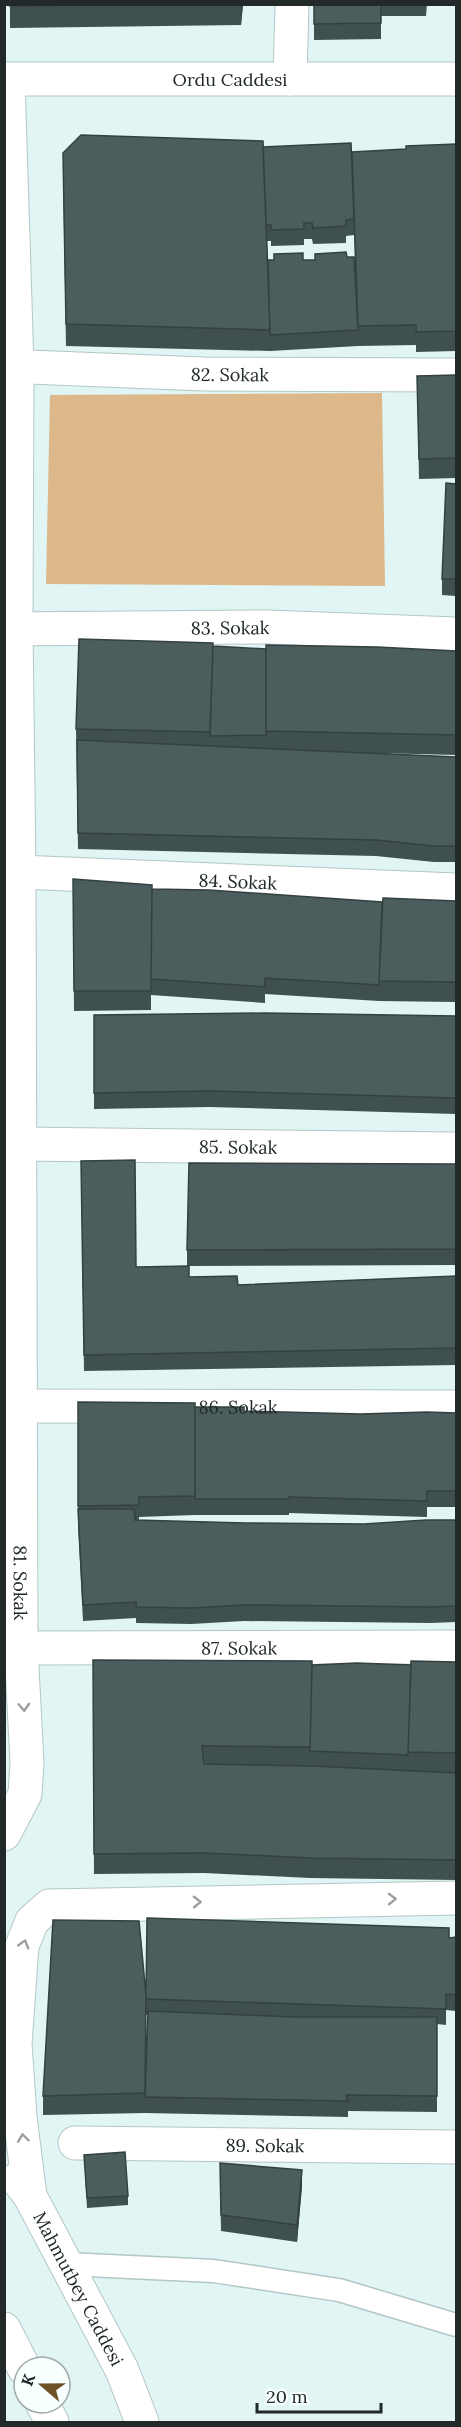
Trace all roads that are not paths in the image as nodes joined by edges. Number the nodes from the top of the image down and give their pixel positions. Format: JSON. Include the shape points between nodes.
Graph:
{"nodes":[{"id":1,"x":292,"y":4,"type":"edge"},
{"id":2,"x":6,"y":79,"type":"edge"},
{"id":3,"x":290,"y":79,"type":"junction"},
{"id":4,"x":456,"y":79,"type":"edge"},
{"id":5,"x":11,"y":366,"type":"edge"},
{"id":6,"x":456,"y":375,"type":"edge"},
{"id":7,"x":10,"y":628,"type":"edge"},
{"id":8,"x":456,"y":634,"type":"edge"},
{"id":9,"x":19,"y":872,"type":"junction"},
{"id":10,"x":456,"y":890,"type":"edge"},
{"id":11,"x":19,"y":1144,"type":"junction"},
{"id":12,"x":456,"y":1149,"type":"edge"},
{"id":13,"x":14,"y":1393,"type":"edge"},
{"id":14,"x":456,"y":1407,"type":"edge"},
{"id":15,"x":456,"y":1647,"type":"edge"},
{"id":16,"x":21,"y":1648,"type":"junction"},
{"id":17,"x":4,"y":1834,"type":"edge"},
{"id":18,"x":456,"y":1898,"type":"edge"},
{"id":19,"x":75,"y":2143,"type":"dead end"},
{"id":20,"x":456,"y":2147,"type":"edge"},
{"id":21,"x":4,"y":2162,"type":"edge"},
{"id":22,"x":30,"y":2196,"type":"junction"},
{"id":23,"x":66,"y":2264,"type":"junction"},
{"id":24,"x":456,"y":2325,"type":"edge"},
{"id":25,"x":4,"y":2330,"type":"edge"},
{"id":26,"x":17,"y":2355,"type":"edge"},
{"id":27,"x":142,"y":2422,"type":"edge"}],
"edges":[{"from":1,"to":3,"type":"street"},
{"from":2,"to":3,"type":"street","name":"Ordu Caddesi"},
{"from":2,"to":5,"type":"street","name":"81. Sokak"},
{"from":3,"to":4,"type":"street","name":"Ordu Caddesi"},
{"from":5,"to":6,"type":"street","name":"82. Sokak","via":[[204,374]]},
{"from":5,"to":7,"type":"street","name":"81. Sokak"},
{"from":7,"to":8,"type":"street","name":"83. Sokak","via":[[268,627]]},
{"from":7,"to":9,"type":"street","name":"81. Sokak"},
{"from":9,"to":10,"type":"street","name":"84. Sokak"},
{"from":9,"to":11,"type":"street","name":"81. Sokak"},
{"from":11,"to":12,"type":"street","name":"85. Sokak"},
{"from":11,"to":13,"type":"street","name":"81. Sokak"},
{"from":13,"to":14,"type":"street","name":"86. Sokak"},
{"from":13,"to":16,"type":"street","name":"81. Sokak"},
{"from":15,"to":16,"type":"street","name":"87. Sokak"},
{"from":16,"to":17,"type":"street","name":"81. Sokak","one_way":true,"via":[[25,1794]]},
{"from":22,"to":18,"type":"street","one_way":true,"via":[[15,2044],[21,1946],[32,1921],[49,1906]]},
{"from":19,"to":20,"type":"street","name":"89. Sokak"},
{"from":21,"to":22,"type":"street","name":"Mahmutbey Caddesi"},
{"from":22,"to":23,"type":"street","name":"Mahmutbey Caddesi"},
{"from":23,"to":24,"type":"lane","via":[[214,2271],[339,2290]]},
{"from":23,"to":27,"type":"street","name":"Mahmutbey Caddesi","via":[[122,2370]]},
{"from":25,"to":26,"type":"street"}]}
